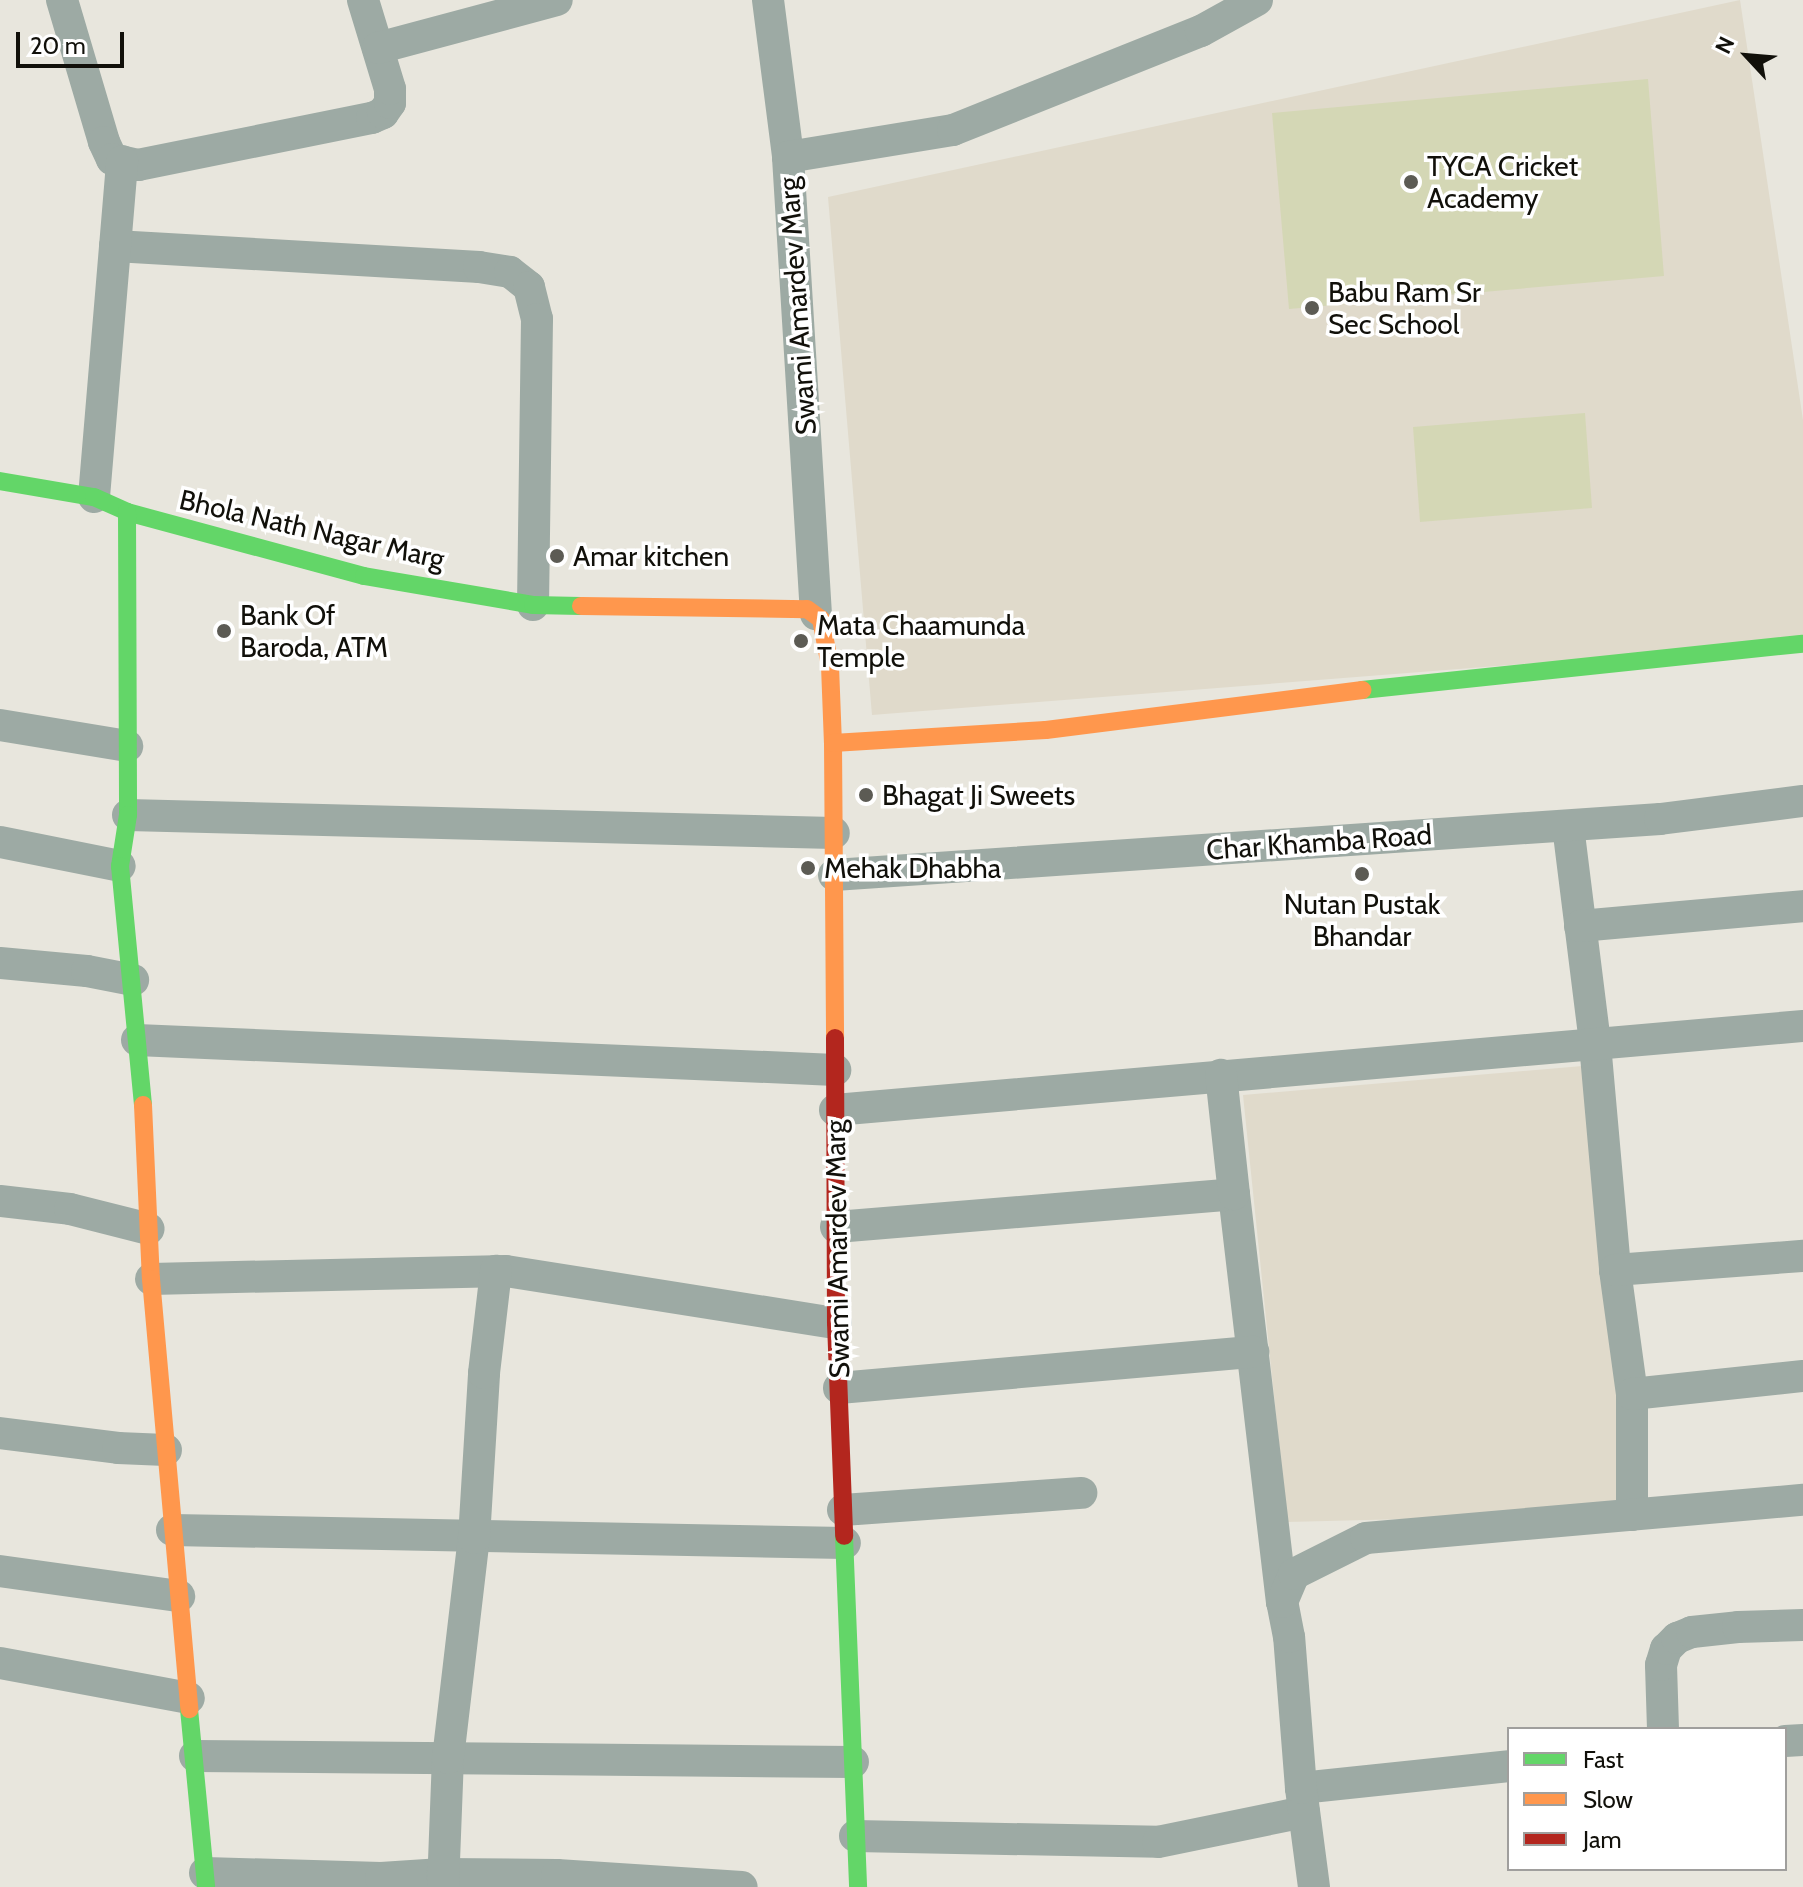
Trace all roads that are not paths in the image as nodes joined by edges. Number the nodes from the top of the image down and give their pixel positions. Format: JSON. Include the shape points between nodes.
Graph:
{"nodes":[{"id":1,"x":62,"y":0,"type":"edge"},
{"id":2,"x":363,"y":0,"type":"edge"},
{"id":3,"x":557,"y":0,"type":"edge"},
{"id":4,"x":768,"y":0,"type":"edge"},
{"id":5,"x":1257,"y":0,"type":"edge"},
{"id":6,"x":378,"y":48,"type":"junction"},
{"id":7,"x":788,"y":157,"type":"junction"},
{"id":8,"x":122,"y":161,"type":"junction"},
{"id":9,"x":115,"y":246,"type":"junction"},
{"id":10,"x":0,"y":481,"type":"edge"},
{"id":11,"x":94,"y":497,"type":"junction"},
{"id":12,"x":127,"y":512,"type":"junction"},
{"id":13,"x":533,"y":605,"type":"junction"},
{"id":14,"x":812,"y":612,"type":"junction"},
{"id":15,"x":1803,"y":644,"type":"edge"},
{"id":16,"x":0,"y":725,"type":"edge"},
{"id":17,"x":833,"y":743,"type":"junction"},
{"id":18,"x":127,"y":746,"type":"junction"},
{"id":19,"x":1803,"y":801,"type":"edge"},
{"id":20,"x":128,"y":815,"type":"junction"},
{"id":21,"x":1568,"y":826,"type":"junction"},
{"id":22,"x":834,"y":833,"type":"junction"},
{"id":23,"x":0,"y":842,"type":"edge"},
{"id":24,"x":120,"y":866,"type":"junction"},
{"id":25,"x":834,"y":875,"type":"junction"},
{"id":26,"x":1803,"y":906,"type":"edge"},
{"id":27,"x":1580,"y":926,"type":"junction"},
{"id":28,"x":0,"y":963,"type":"edge"},
{"id":29,"x":133,"y":980,"type":"junction"},
{"id":30,"x":1803,"y":1026,"type":"edge"},
{"id":31,"x":137,"y":1040,"type":"junction"},
{"id":32,"x":1595,"y":1044,"type":"junction"},
{"id":33,"x":835,"y":1070,"type":"junction"},
{"id":34,"x":1221,"y":1075,"type":"junction"},
{"id":35,"x":835,"y":1110,"type":"junction"},
{"id":36,"x":1234,"y":1194,"type":"junction"},
{"id":37,"x":0,"y":1201,"type":"edge"},
{"id":38,"x":836,"y":1227,"type":"junction"},
{"id":39,"x":149,"y":1229,"type":"junction"},
{"id":40,"x":1803,"y":1256,"type":"edge"},
{"id":41,"x":1615,"y":1270,"type":"junction"},
{"id":42,"x":496,"y":1271,"type":"junction"},
{"id":43,"x":151,"y":1279,"type":"junction"},
{"id":44,"x":836,"y":1323,"type":"junction"},
{"id":45,"x":1253,"y":1352,"type":"junction"},
{"id":46,"x":1803,"y":1376,"type":"edge"},
{"id":47,"x":839,"y":1388,"type":"junction"},
{"id":48,"x":1632,"y":1394,"type":"junction"},
{"id":49,"x":0,"y":1433,"type":"edge"},
{"id":50,"x":166,"y":1450,"type":"junction"},
{"id":51,"x":1081,"y":1493,"type":"dead end"},
{"id":52,"x":1803,"y":1500,"type":"edge"},
{"id":53,"x":843,"y":1510,"type":"junction"},
{"id":54,"x":1632,"y":1515,"type":"junction"},
{"id":55,"x":172,"y":1530,"type":"junction"},
{"id":56,"x":474,"y":1538,"type":"junction"},
{"id":57,"x":845,"y":1543,"type":"junction"},
{"id":58,"x":0,"y":1571,"type":"edge"},
{"id":59,"x":179,"y":1596,"type":"junction"},
{"id":60,"x":1282,"y":1602,"type":"junction"},
{"id":61,"x":1803,"y":1625,"type":"edge"},
{"id":62,"x":0,"y":1663,"type":"edge"},
{"id":63,"x":189,"y":1698,"type":"junction"},
{"id":64,"x":1663,"y":1727,"type":"edge"},
{"id":65,"x":195,"y":1756,"type":"junction"},
{"id":66,"x":448,"y":1758,"type":"junction"},
{"id":67,"x":853,"y":1762,"type":"junction"},
{"id":68,"x":1507,"y":1766,"type":"edge"},
{"id":69,"x":1302,"y":1800,"type":"junction"},
{"id":70,"x":855,"y":1836,"type":"junction"},
{"id":71,"x":206,"y":1880,"type":"edge"},
{"id":72,"x":442,"y":1881,"type":"edge"},
{"id":73,"x":742,"y":1887,"type":"edge"},
{"id":74,"x":858,"y":1887,"type":"edge"},
{"id":75,"x":1314,"y":1887,"type":"edge"}],
"edges":[{"from":1,"to":8,"type":"street","via":[[104,142],[112,159]]},
{"from":2,"to":6,"type":"street"},
{"from":3,"to":6,"type":"street"},
{"from":4,"to":7,"type":"street","name":"Swami Amardev Marg"},
{"from":5,"to":7,"type":"street","via":[[1201,31],[953,130]]},
{"from":6,"to":8,"type":"street","via":[[390,103],[372,118],[138,165]]},
{"from":7,"to":14,"type":"street","name":"Swami Amardev Marg"},
{"from":8,"to":9,"type":"street"},
{"from":9,"to":11,"type":"street"},
{"from":9,"to":13,"type":"street","via":[[479,267],[510,272],[529,287],[537,319]]},
{"from":10,"to":11,"type":"street","name":"Bhola Nath Nagar Marg"},
{"from":11,"to":12,"type":"street","name":"Bhola Nath Nagar Marg"},
{"from":12,"to":13,"type":"street","name":"Bhola Nath Nagar Marg","via":[[364,576]]},
{"from":12,"to":18,"type":"street"},
{"from":13,"to":14,"type":"street","name":"Bhola Nath Nagar Marg"},
{"from":14,"to":17,"type":"street","name":"Swami Amardev Marg","via":[[825,628]]},
{"from":15,"to":17,"type":"street","via":[[1457,678],[1046,730]]},
{"from":16,"to":18,"type":"street"},
{"from":17,"to":22,"type":"street","name":"Swami Amardev Marg"},
{"from":18,"to":20,"type":"street"},
{"from":19,"to":21,"type":"street","name":"Char Khamba Road"},
{"from":20,"to":22,"type":"street"},
{"from":20,"to":24,"type":"street"},
{"from":21,"to":25,"type":"street","name":"Char Khamba Road"},
{"from":21,"to":27,"type":"street"},
{"from":22,"to":25,"type":"street","name":"Swami Amardev Marg"},
{"from":23,"to":24,"type":"street"},
{"from":24,"to":29,"type":"street"},
{"from":25,"to":33,"type":"street","name":"Swami Amardev Marg"},
{"from":26,"to":27,"type":"street"},
{"from":27,"to":32,"type":"street"},
{"from":28,"to":29,"type":"street"},
{"from":29,"to":31,"type":"street"},
{"from":30,"to":32,"type":"street"},
{"from":31,"to":33,"type":"street"},
{"from":31,"to":39,"type":"street"},
{"from":32,"to":34,"type":"street"},
{"from":32,"to":41,"type":"street"},
{"from":33,"to":35,"type":"street","name":"Swami Amardev Marg"},
{"from":34,"to":35,"type":"street"},
{"from":34,"to":36,"type":"street"},
{"from":35,"to":38,"type":"street","name":"Swami Amardev Marg"},
{"from":36,"to":38,"type":"street"},
{"from":36,"to":45,"type":"street"},
{"from":37,"to":39,"type":"street","via":[[70,1209]]},
{"from":38,"to":44,"type":"street","name":"Swami Amardev Marg"},
{"from":39,"to":43,"type":"street"},
{"from":40,"to":41,"type":"street"},
{"from":41,"to":48,"type":"street"},
{"from":42,"to":43,"type":"street"},
{"from":42,"to":44,"type":"street"},
{"from":42,"to":56,"type":"street"},
{"from":43,"to":50,"type":"street"},
{"from":44,"to":47,"type":"street","name":"Swami Amardev Marg"},
{"from":45,"to":47,"type":"street"},
{"from":45,"to":60,"type":"street"},
{"from":46,"to":48,"type":"street"},
{"from":47,"to":53,"type":"street","name":"Swami Amardev Marg"},
{"from":48,"to":54,"type":"street"},
{"from":49,"to":50,"type":"street"},
{"from":50,"to":55,"type":"street"},
{"from":51,"to":53,"type":"street"},
{"from":52,"to":54,"type":"street"},
{"from":53,"to":57,"type":"street","name":"Swami Amardev Marg"},
{"from":54,"to":60,"type":"street","via":[[1366,1538],[1294,1574]]},
{"from":55,"to":56,"type":"street"},
{"from":55,"to":59,"type":"street"},
{"from":56,"to":57,"type":"street"},
{"from":56,"to":66,"type":"street"},
{"from":57,"to":67,"type":"street","name":"Swami Amardev Marg"},
{"from":58,"to":59,"type":"street"},
{"from":59,"to":63,"type":"street"},
{"from":60,"to":69,"type":"street"},
{"from":61,"to":64,"type":"street","via":[[1738,1627],[1677,1638],[1661,1665]]},
{"from":62,"to":63,"type":"street"},
{"from":63,"to":65,"type":"street"},
{"from":65,"to":66,"type":"street"},
{"from":65,"to":71,"type":"street"},
{"from":66,"to":67,"type":"street"},
{"from":66,"to":72,"type":"street"},
{"from":67,"to":70,"type":"street","name":"Swami Amardev Marg"},
{"from":68,"to":69,"type":"street"},
{"from":69,"to":70,"type":"street","via":[[1158,1842]]},
{"from":69,"to":75,"type":"street"},
{"from":70,"to":74,"type":"street","name":"Swami Amardev Marg"},
{"from":71,"to":72,"type":"street"},
{"from":72,"to":73,"type":"street","via":[[557,1875]]}]}
